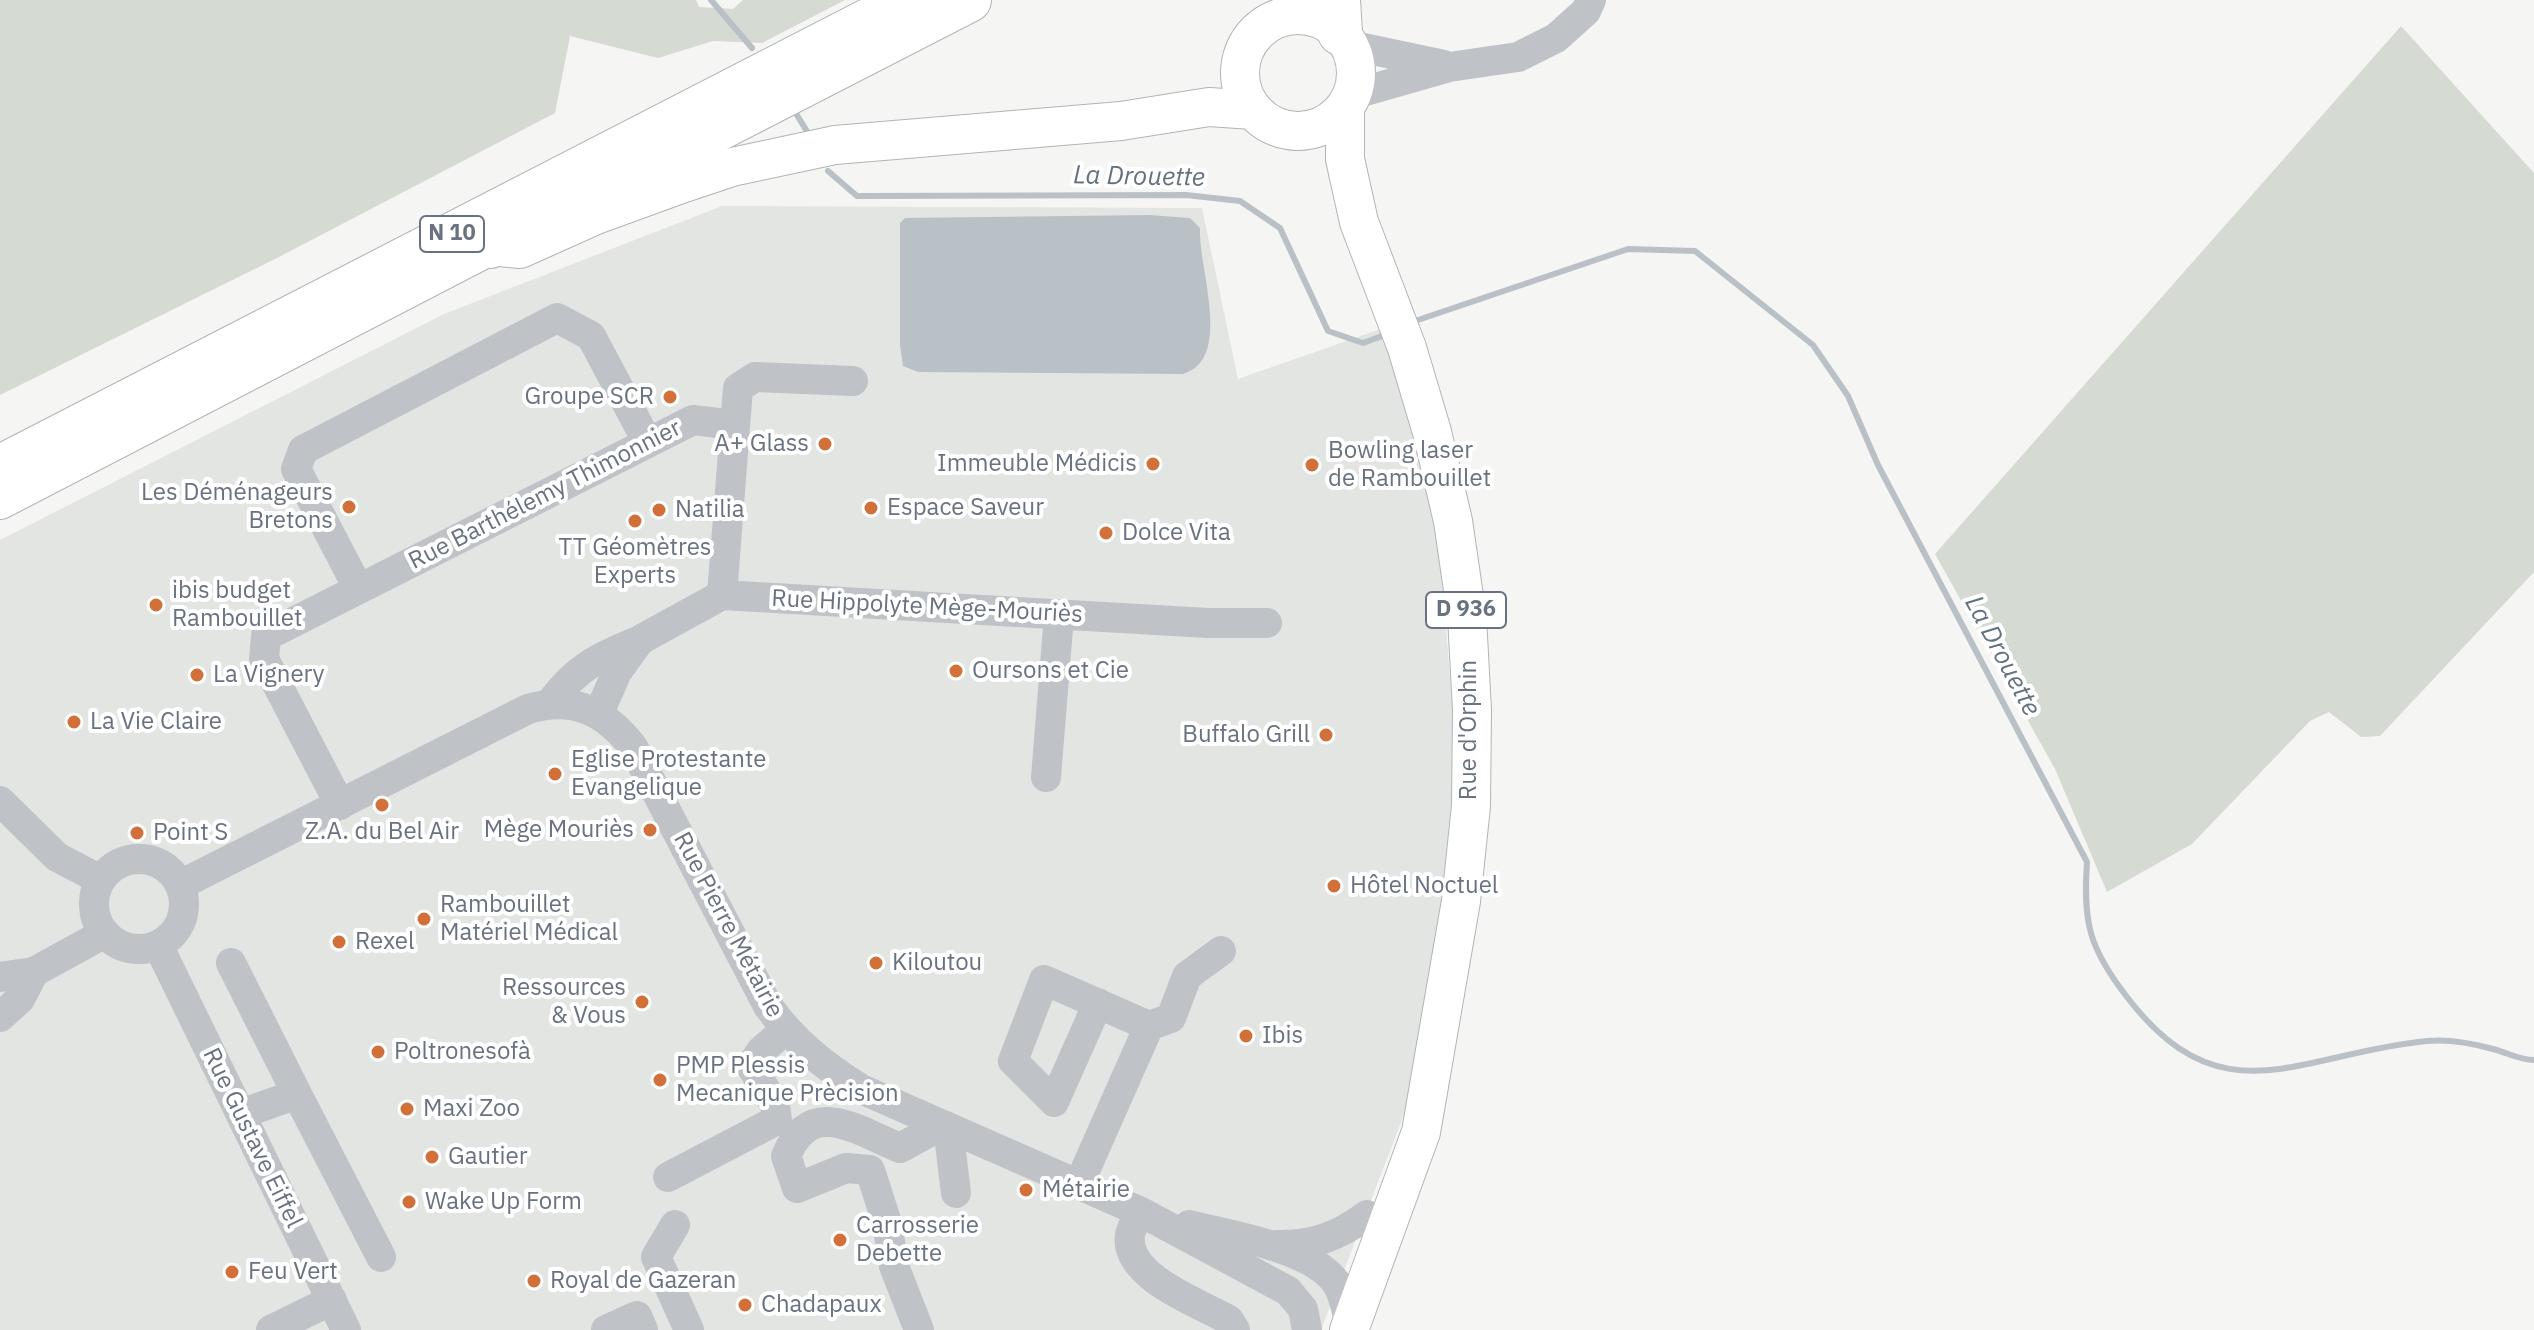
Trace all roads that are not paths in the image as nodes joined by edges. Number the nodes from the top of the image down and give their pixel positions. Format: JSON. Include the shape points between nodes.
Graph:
{"nodes":[{"id":1,"x":902,"y":0,"type":"edge"},
{"id":2,"x":969,"y":0,"type":"edge"},
{"id":3,"x":1591,"y":0,"type":"edge"},
{"id":4,"x":1249,"y":18,"type":"edge"},
{"id":5,"x":1321,"y":19,"type":"edge"},
{"id":6,"x":1449,"y":67,"type":"junction"},
{"id":7,"x":1348,"y":101,"type":"junction"},
{"id":8,"x":1253,"y":110,"type":"junction"},
{"id":9,"x":1286,"y":130,"type":"junction"},
{"id":10,"x":1359,"y":222,"type":"junction"},
{"id":11,"x":490,"y":246,"type":"junction"},
{"id":12,"x":853,"y":381,"type":"dead end"},
{"id":13,"x":735,"y":425,"type":"junction"},
{"id":14,"x":648,"y":443,"type":"junction"},
{"id":15,"x":0,"y":464,"type":"edge"},
{"id":16,"x":0,"y":500,"type":"edge"},
{"id":17,"x":358,"y":588,"type":"junction"},
{"id":18,"x":722,"y":595,"type":"junction"},
{"id":19,"x":1059,"y":615,"type":"junction"},
{"id":20,"x":1267,"y":623,"type":"dead end"},
{"id":21,"x":640,"y":640,"type":"junction"},
{"id":22,"x":550,"y":703,"type":"junction"},
{"id":23,"x":599,"y":713,"type":"junction"},
{"id":24,"x":1046,"y":777,"type":"dead end"},
{"id":25,"x":0,"y":801,"type":"edge"},
{"id":26,"x":340,"y":805,"type":"junction"},
{"id":27,"x":101,"y":880,"type":"junction"},
{"id":28,"x":180,"y":885,"type":"junction"},
{"id":29,"x":105,"y":933,"type":"junction"},
{"id":30,"x":158,"y":945,"type":"junction"},
{"id":31,"x":1221,"y":951,"type":"dead end"},
{"id":32,"x":231,"y":963,"type":"dead end"},
{"id":33,"x":34,"y":972,"type":"junction"},
{"id":34,"x":0,"y":977,"type":"edge"},
{"id":35,"x":1098,"y":1003,"type":"dead end"},
{"id":36,"x":1441,"y":1011,"type":"junction"},
{"id":37,"x":0,"y":1017,"type":"edge"},
{"id":38,"x":1149,"y":1026,"type":"junction"},
{"id":39,"x":785,"y":1030,"type":"junction"},
{"id":40,"x":297,"y":1094,"type":"junction"},
{"id":41,"x":241,"y":1114,"type":"junction"},
{"id":42,"x":945,"y":1126,"type":"junction"},
{"id":43,"x":668,"y":1177,"type":"dead end"},
{"id":44,"x":1079,"y":1184,"type":"junction"},
{"id":45,"x":956,"y":1193,"type":"dead end"},
{"id":46,"x":1141,"y":1212,"type":"junction"},
{"id":47,"x":1367,"y":1215,"type":"junction"},
{"id":48,"x":675,"y":1225,"type":"dead end"},
{"id":49,"x":1266,"y":1245,"type":"junction"},
{"id":50,"x":381,"y":1257,"type":"dead end"},
{"id":51,"x":1338,"y":1285,"type":"junction"},
{"id":52,"x":332,"y":1300,"type":"junction"},
{"id":53,"x":1340,"y":1329,"type":"edge"},
{"id":54,"x":271,"y":1330,"type":"edge"},
{"id":55,"x":346,"y":1330,"type":"edge"},
{"id":56,"x":606,"y":1330,"type":"edge"},
{"id":57,"x":643,"y":1330,"type":"edge"},
{"id":58,"x":689,"y":1330,"type":"edge"},
{"id":59,"x":919,"y":1330,"type":"edge"},
{"id":60,"x":1235,"y":1330,"type":"edge"},
{"id":61,"x":1307,"y":1330,"type":"edge"}],
"edges":[{"from":1,"to":15,"type":"main road","number":"N 10"},
{"from":2,"to":11,"type":"highway","number":"N 10"},
{"from":3,"to":6,"type":"street","via":[[1556,38],[1518,57]]},
{"from":4,"to":5,"type":"main road","via":[[1267,23]]},
{"from":4,"to":8,"type":"main road","via":[[1240,77]]},
{"from":5,"to":6,"type":"street"},
{"from":5,"to":7,"type":"main road","via":[[1356,72]]},
{"from":6,"to":7,"type":"street"},
{"from":7,"to":9,"type":"main road","via":[[1325,124]]},
{"from":7,"to":10,"type":"main road","name":"Rue d'Orphin","number":"D 936","via":[[1345,159]]},
{"from":8,"to":9,"type":"main road"},
{"from":8,"to":11,"type":"main road","via":[[1209,107],[1121,121],[835,145],[732,167],[596,215],[520,249]]},
{"from":9,"to":10,"type":"main road","name":"Rue d'Orphin","number":"D 936","via":[[1321,159]]},
{"from":10,"to":36,"type":"main road","name":"Rue d'Orphin","number":"D 936","via":[[1432,432],[1453,521],[1467,617],[1471,806]]},
{"from":11,"to":16,"type":"main road","number":"N 10"},
{"from":12,"to":13,"type":"street","via":[[755,377],[738,388]]},
{"from":13,"to":14,"type":"street","name":"Rue Barthélemy Thimonnier","via":[[693,420]]},
{"from":13,"to":18,"type":"street"},
{"from":14,"to":17,"type":"street","name":"Rue Barthélemy Thimonnier"},
{"from":14,"to":17,"type":"street","via":[[591,336],[557,318],[303,450],[296,469]]},
{"from":17,"to":26,"type":"street","name":"Rue Barthélemy Thimonnier","via":[[266,636],[264,659]]},
{"from":18,"to":19,"type":"street","name":"Rue Hippolyte Mège-Mouriès"},
{"from":18,"to":21,"type":"street"},
{"from":19,"to":20,"type":"street","name":"Rue Hippolyte Mège-Mouriès"},
{"from":19,"to":24,"type":"street"},
{"from":21,"to":22,"type":"street","via":[[595,658],[570,676]]},
{"from":21,"to":23,"type":"street","via":[[617,672]]},
{"from":22,"to":23,"type":"street","name":"Rue Pierre Métairie","via":[[578,704]]},
{"from":22,"to":26,"type":"street","name":"Rue Pierre Métairie","via":[[528,709]]},
{"from":23,"to":39,"type":"street","name":"Rue Pierre Métairie","via":[[633,747]]},
{"from":25,"to":27,"type":"street","via":[[57,857]]},
{"from":26,"to":28,"type":"street","name":"Rue Pierre Métairie"},
{"from":27,"to":28,"type":"street","via":[[121,862],[148,859],[171,871]]},
{"from":27,"to":29,"type":"street","via":[[94,907]]},
{"from":28,"to":30,"type":"street","via":[[183,918],[176,932]]},
{"from":29,"to":30,"type":"street","via":[[126,948]]},
{"from":29,"to":33,"type":"street"},
{"from":30,"to":41,"type":"street","name":"Rue Gustave Eiffel"},
{"from":31,"to":38,"type":"street","via":[[1187,976],[1171,1018]]},
{"from":32,"to":40,"type":"street"},
{"from":33,"to":34,"type":"street"},
{"from":33,"to":37,"type":"street","via":[[20,999]]},
{"from":35,"to":38,"type":"street"},
{"from":36,"to":47,"type":"main road","name":"Rue d'Orphin","number":"D 936"},
{"from":36,"to":53,"type":"main road","name":"Rue d'Orphin","number":"D 936","via":[[1421,1132]]},
{"from":38,"to":44,"type":"street"},
{"from":39,"to":42,"type":"street","name":"Rue Pierre Métairie","via":[[822,1065],[861,1089]]},
{"from":39,"to":43,"type":"street","via":[[751,1066],[775,1105],[777,1120]]},
{"from":40,"to":41,"type":"street"},
{"from":40,"to":50,"type":"street"},
{"from":41,"to":52,"type":"street","name":"Rue Gustave Eiffel"},
{"from":42,"to":44,"type":"street","name":"Rue Pierre Métairie"},
{"from":42,"to":45,"type":"street"},
{"from":42,"to":59,"type":"street","via":[[900,1148],[838,1123],[817,1122],[796,1133],[786,1156],[797,1188],[846,1168],[870,1170],[894,1266]]},
{"from":44,"to":46,"type":"street","name":"Rue Pierre Métairie"},
{"from":46,"to":49,"type":"street","name":"Rue Pierre Métairie"},
{"from":46,"to":60,"type":"street","via":[[1129,1233],[1144,1273],[1229,1320]]},
{"from":46,"to":61,"type":"street","name":"Rue Pierre Métairie","via":[[1288,1291],[1303,1309]]},
{"from":47,"to":49,"type":"street","name":"Rue Pierre Métairie","via":[[1341,1234],[1302,1246]]},
{"from":47,"to":51,"type":"main road","name":"Rue d'Orphin","number":"D 936"},
{"from":48,"to":58,"type":"street","via":[[656,1257]]},
{"from":49,"to":51,"type":"street","name":"Rue Pierre Métairie","via":[[1319,1265]]},
{"from":51,"to":53,"type":"main road","name":"Rue d'Orphin","number":"D 936"},
{"from":52,"to":54,"type":"street"},
{"from":52,"to":55,"type":"street","name":"Rue Gustave Eiffel"},
{"from":56,"to":57,"type":"street","via":[[637,1316]]}]}
